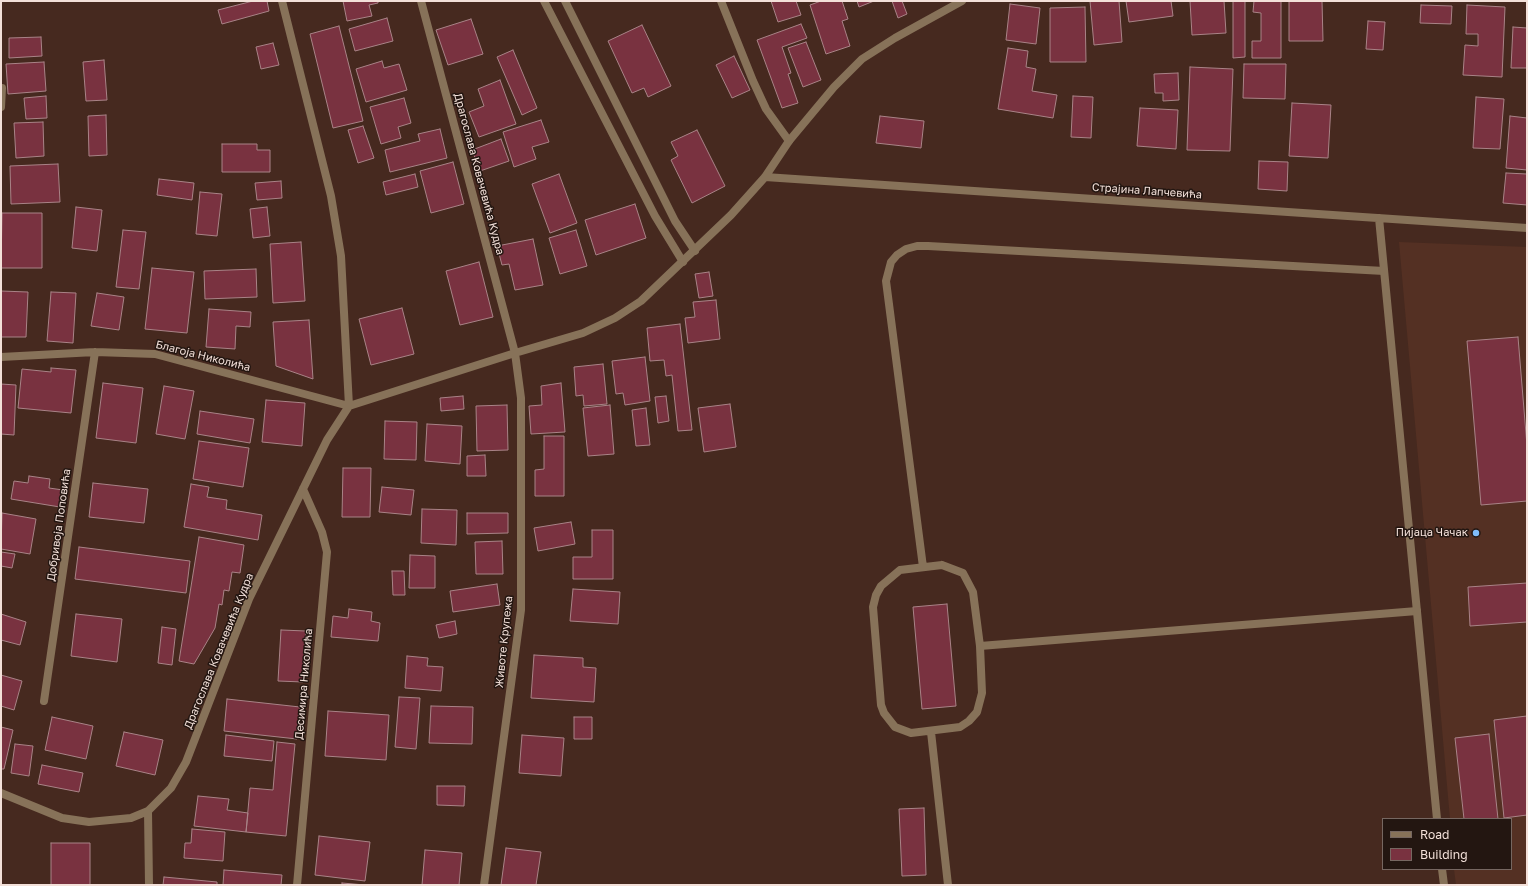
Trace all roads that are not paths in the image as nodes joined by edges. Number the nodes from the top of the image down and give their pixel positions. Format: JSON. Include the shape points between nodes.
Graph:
{"nodes":[{"id":1,"x":282,"y":1,"type":"edge"},
{"id":2,"x":421,"y":1,"type":"edge"},
{"id":3,"x":544,"y":1,"type":"edge"},
{"id":4,"x":565,"y":1,"type":"edge"},
{"id":5,"x":722,"y":1,"type":"edge"},
{"id":6,"x":962,"y":1,"type":"edge"},
{"id":7,"x":2,"y":88,"type":"dead end"},
{"id":8,"x":1,"y":107,"type":"edge"},
{"id":9,"x":789,"y":141,"type":"junction"},
{"id":10,"x":765,"y":177,"type":"junction"},
{"id":11,"x":1379,"y":218,"type":"junction"},
{"id":12,"x":1527,"y":228,"type":"edge"},
{"id":13,"x":695,"y":251,"type":"junction"},
{"id":14,"x":683,"y":262,"type":"junction"},
{"id":15,"x":1384,"y":271,"type":"junction"},
{"id":16,"x":95,"y":352,"type":"junction"},
{"id":17,"x":515,"y":352,"type":"junction"},
{"id":18,"x":1,"y":357,"type":"edge"},
{"id":19,"x":349,"y":406,"type":"junction"},
{"id":20,"x":302,"y":489,"type":"junction"},
{"id":21,"x":923,"y":567,"type":"junction"},
{"id":22,"x":1417,"y":611,"type":"junction"},
{"id":23,"x":980,"y":646,"type":"junction"},
{"id":24,"x":44,"y":701,"type":"dead end"},
{"id":25,"x":930,"y":732,"type":"junction"},
{"id":26,"x":1,"y":793,"type":"edge"},
{"id":27,"x":148,"y":811,"type":"junction"},
{"id":28,"x":1437,"y":818,"type":"edge"},
{"id":29,"x":1442,"y":870,"type":"edge"},
{"id":30,"x":149,"y":885,"type":"edge"},
{"id":31,"x":297,"y":885,"type":"edge"},
{"id":32,"x":484,"y":885,"type":"edge"},
{"id":33,"x":948,"y":885,"type":"edge"},
{"id":34,"x":1444,"y":885,"type":"edge"}],
"edges":[{"from":1,"to":19,"type":"street","via":[[332,196],[341,256]]},
{"from":2,"to":17,"type":"street","name":"Драгослава Ковачевића Кудра"},
{"from":3,"to":14,"type":"street","via":[[655,216]]},
{"from":4,"to":13,"type":"street","via":[[675,221]]},
{"from":5,"to":9,"type":"street","via":[[763,102]]},
{"from":6,"to":9,"type":"street","via":[[862,59]]},
{"from":7,"to":8,"type":"street"},
{"from":9,"to":10,"type":"street"},
{"from":10,"to":11,"type":"street","name":"Страјина Лапчевића"},
{"from":10,"to":13,"type":"street"},
{"from":11,"to":12,"type":"street","name":"Страјина Лапчевића"},
{"from":11,"to":15,"type":"street"},
{"from":13,"to":14,"type":"street"},
{"from":14,"to":17,"type":"street","via":[[641,301],[615,318],[583,333]]},
{"from":15,"to":21,"type":"street","via":[[922,246],[906,249],[891,262],[886,281]]},
{"from":15,"to":22,"type":"street"},
{"from":16,"to":18,"type":"street","name":"Благоја Николића"},
{"from":16,"to":19,"type":"street","name":"Благоја Николића","via":[[155,354]]},
{"from":16,"to":24,"type":"street","name":"Добривоја Поповића"},
{"from":17,"to":19,"type":"street"},
{"from":17,"to":32,"type":"street","name":"Животе Крупежа","via":[[521,398],[521,610]]},
{"from":19,"to":20,"type":"street","name":"Драгослава Ковачевића Кудра","via":[[327,440]]},
{"from":20,"to":27,"type":"street","name":"Драгослава Ковачевића Кудра","via":[[249,599],[186,762],[171,788]]},
{"from":20,"to":31,"type":"street","name":"Десимира Николића","via":[[322,532],[327,552]]},
{"from":21,"to":23,"type":"street","via":[[942,565],[963,573],[973,592]]},
{"from":21,"to":25,"type":"street","via":[[900,570],[888,579],[876,595],[873,607],[881,705],[884,713],[895,727],[903,731]]},
{"from":22,"to":23,"type":"street"},
{"from":22,"to":28,"type":"street"},
{"from":23,"to":25,"type":"street","via":[[982,693],[977,712],[960,727]]},
{"from":25,"to":33,"type":"street"},
{"from":26,"to":27,"type":"street","name":"Драгослава Ковачевића Кудра","via":[[62,818],[89,822],[131,818]]},
{"from":27,"to":30,"type":"street"},
{"from":29,"to":34,"type":"street"}]}
